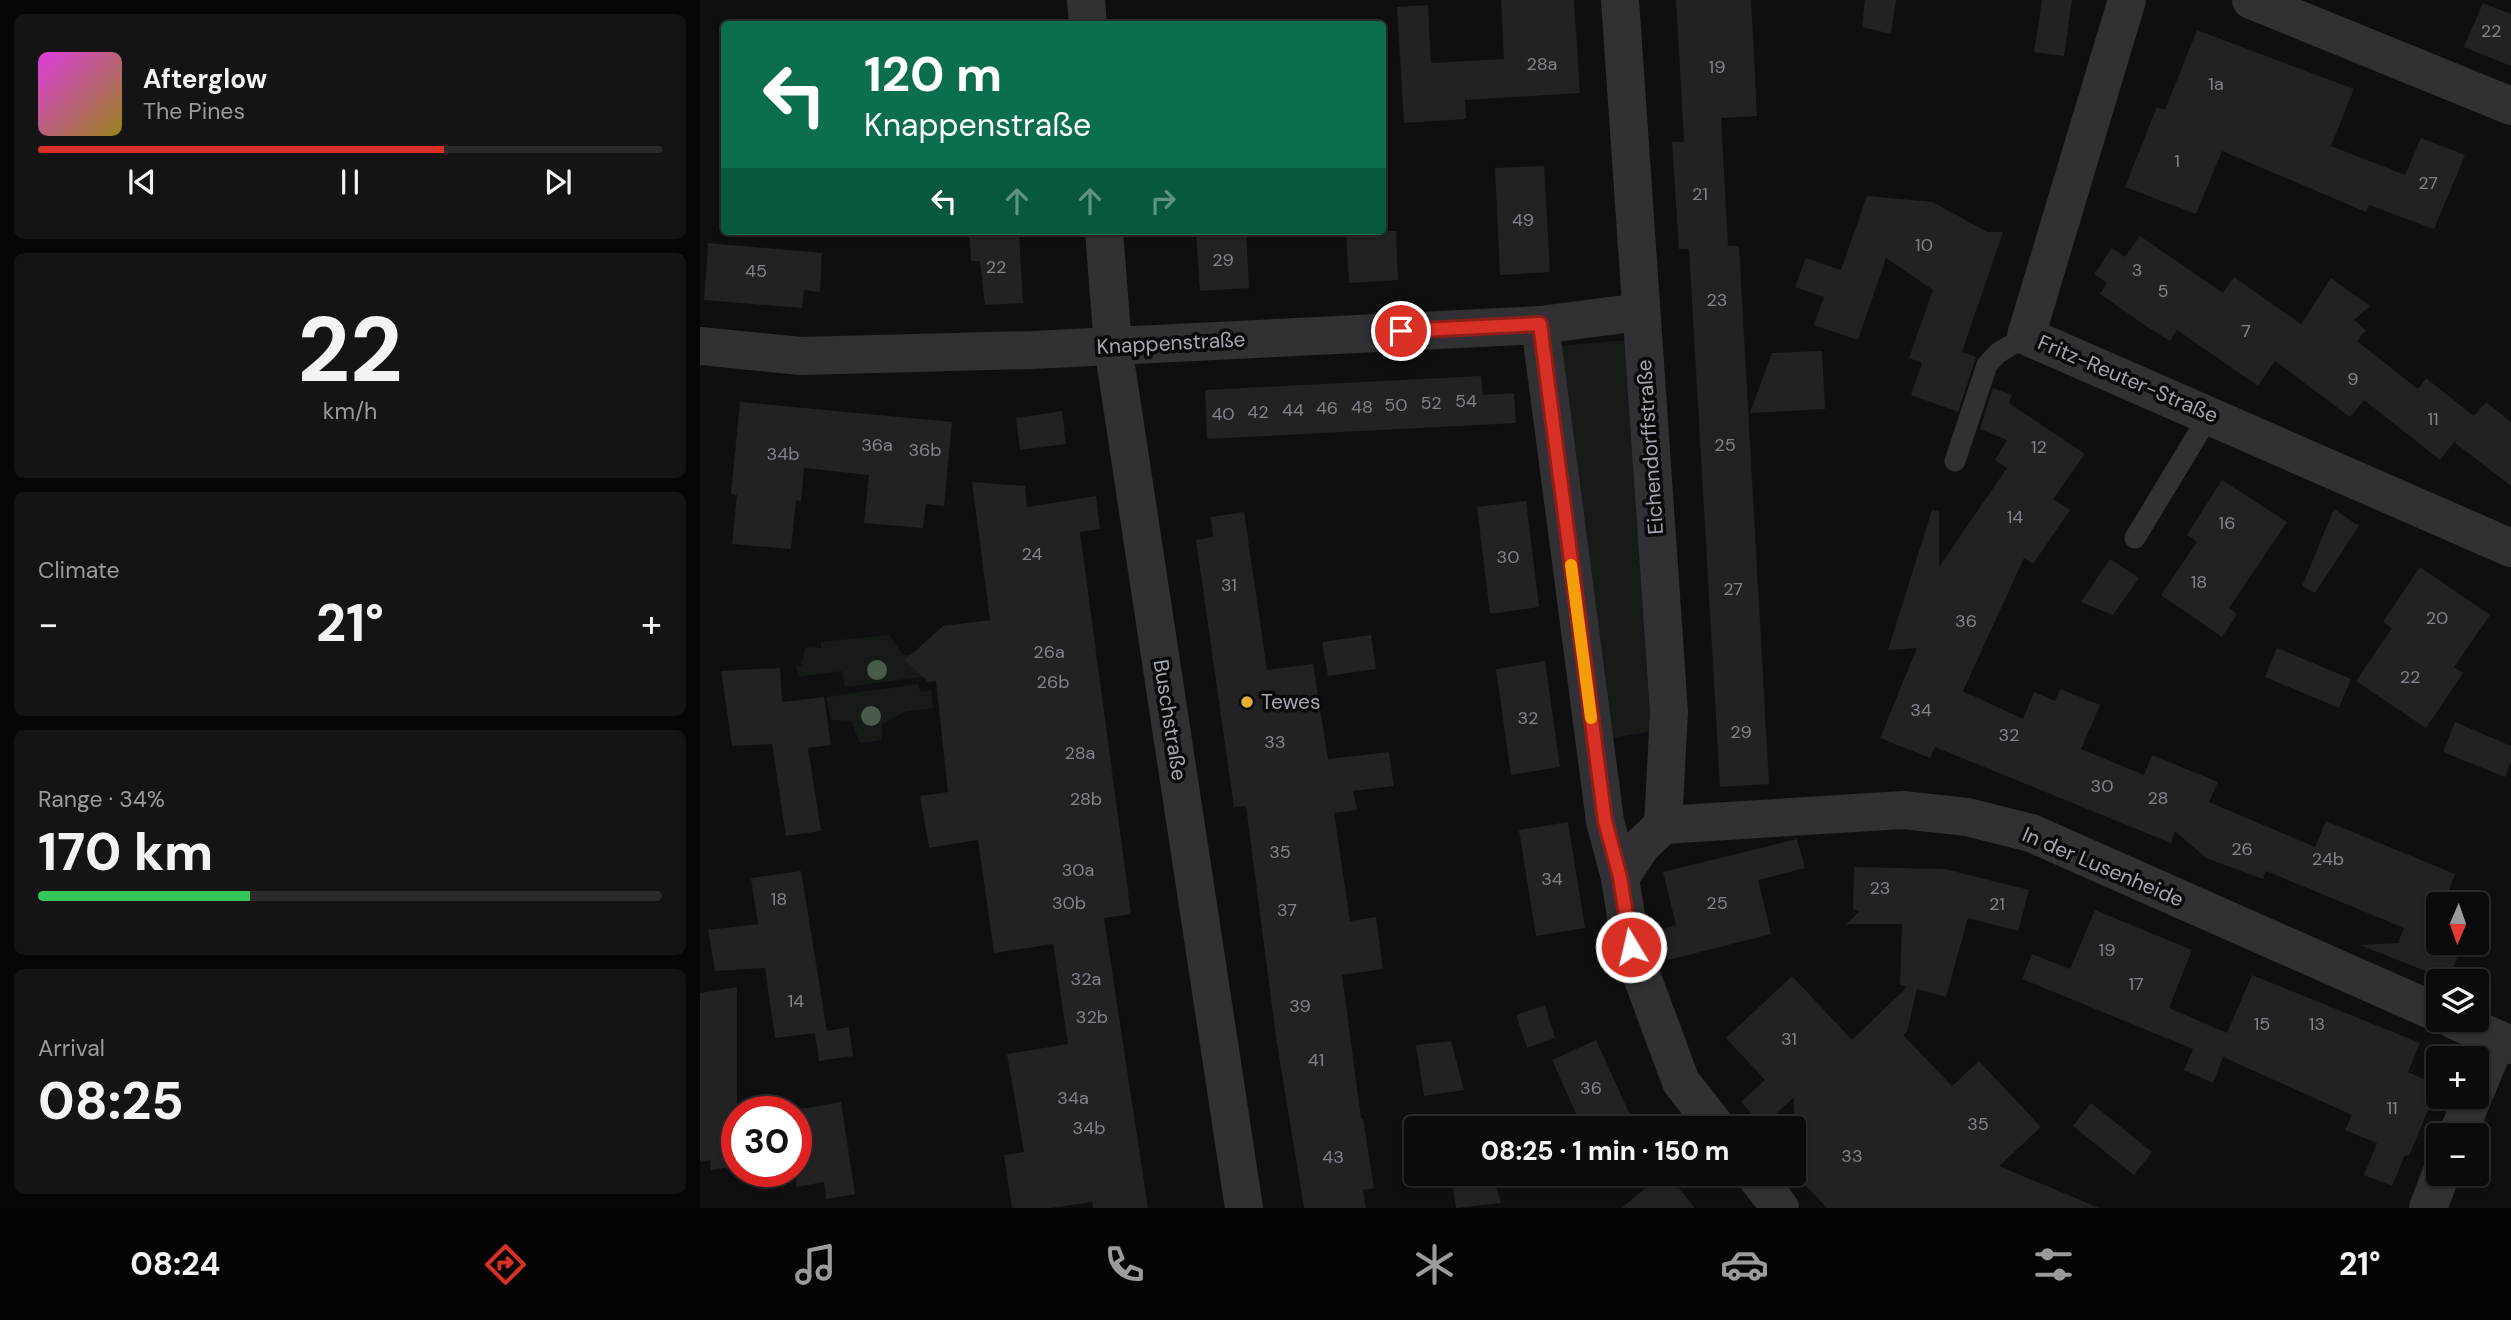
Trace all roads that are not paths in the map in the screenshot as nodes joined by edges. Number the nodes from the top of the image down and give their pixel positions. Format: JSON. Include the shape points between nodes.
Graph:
{"nodes":[{"id":1,"x":1086,"y":0,"type":"edge"},
{"id":2,"x":1620,"y":0,"type":"edge"},
{"id":3,"x":2127,"y":0,"type":"edge"},
{"id":4,"x":2251,"y":0,"type":"edge"},
{"id":5,"x":1088,"y":21,"type":"edge"},
{"id":6,"x":2511,"y":106,"type":"edge"},
{"id":7,"x":1104,"y":235,"type":"edge"},
{"id":8,"x":1641,"y":312,"type":"junction"},
{"id":9,"x":1540,"y":324,"type":"junction"},
{"id":10,"x":2026,"y":336,"type":"junction"},
{"id":11,"x":700,"y":346,"type":"edge"},
{"id":12,"x":1113,"y":346,"type":"junction"},
{"id":13,"x":2210,"y":414,"type":"junction"},
{"id":14,"x":1955,"y":461,"type":"dead end"},
{"id":15,"x":2135,"y":538,"type":"dead end"},
{"id":16,"x":2511,"y":548,"type":"edge"},
{"id":17,"x":1663,"y":825,"type":"junction"},
{"id":18,"x":1620,"y":877,"type":"junction"},
{"id":19,"x":2426,"y":1008,"type":"edge"},
{"id":20,"x":2481,"y":1032,"type":"edge"},
{"id":21,"x":2504,"y":1042,"type":"edge"},
{"id":22,"x":2489,"y":1068,"type":"edge"},
{"id":23,"x":1708,"y":1116,"type":"edge"},
{"id":24,"x":1763,"y":1186,"type":"edge"},
{"id":25,"x":2436,"y":1186,"type":"edge"},
{"id":26,"x":1244,"y":1208,"type":"edge"},
{"id":27,"x":1780,"y":1208,"type":"edge"},
{"id":28,"x":2428,"y":1208,"type":"edge"}],
"edges":[{"from":1,"to":5,"type":"street"},
{"from":2,"to":8,"type":"street","name":"Eichendorffstraße"},
{"from":3,"to":10,"type":"street","name":"Fritz-Reuter-Straße"},
{"from":4,"to":6,"type":"street"},
{"from":7,"to":12,"type":"street","name":"Buschstraße"},
{"from":8,"to":9,"type":"street","name":"Knappenstraße"},
{"from":8,"to":17,"type":"street","name":"Eichendorffstraße","via":[[1669,712]]},
{"from":9,"to":12,"type":"street","name":"Knappenstraße"},
{"from":9,"to":18,"type":"street","via":[[1605,821]]},
{"from":10,"to":13,"type":"street","name":"Fritz-Reuter-Straße"},
{"from":10,"to":14,"type":"lane","via":[[1987,365]]},
{"from":11,"to":12,"type":"street","name":"Knappenstraße","via":[[801,356]]},
{"from":12,"to":26,"type":"street","name":"Buschstraße"},
{"from":13,"to":15,"type":"lane"},
{"from":13,"to":16,"type":"street","name":"Fritz-Reuter-Straße"},
{"from":17,"to":18,"type":"street","via":[[1641,846]]},
{"from":17,"to":19,"type":"street","name":"In der Lusenheide","via":[[1903,810],[1968,817],[2031,833]]},
{"from":18,"to":23,"type":"street","via":[[1631,947],[1681,1082]]},
{"from":20,"to":21,"type":"street"},
{"from":21,"to":22,"type":"street"},
{"from":24,"to":27,"type":"street"},
{"from":25,"to":28,"type":"street"}]}
